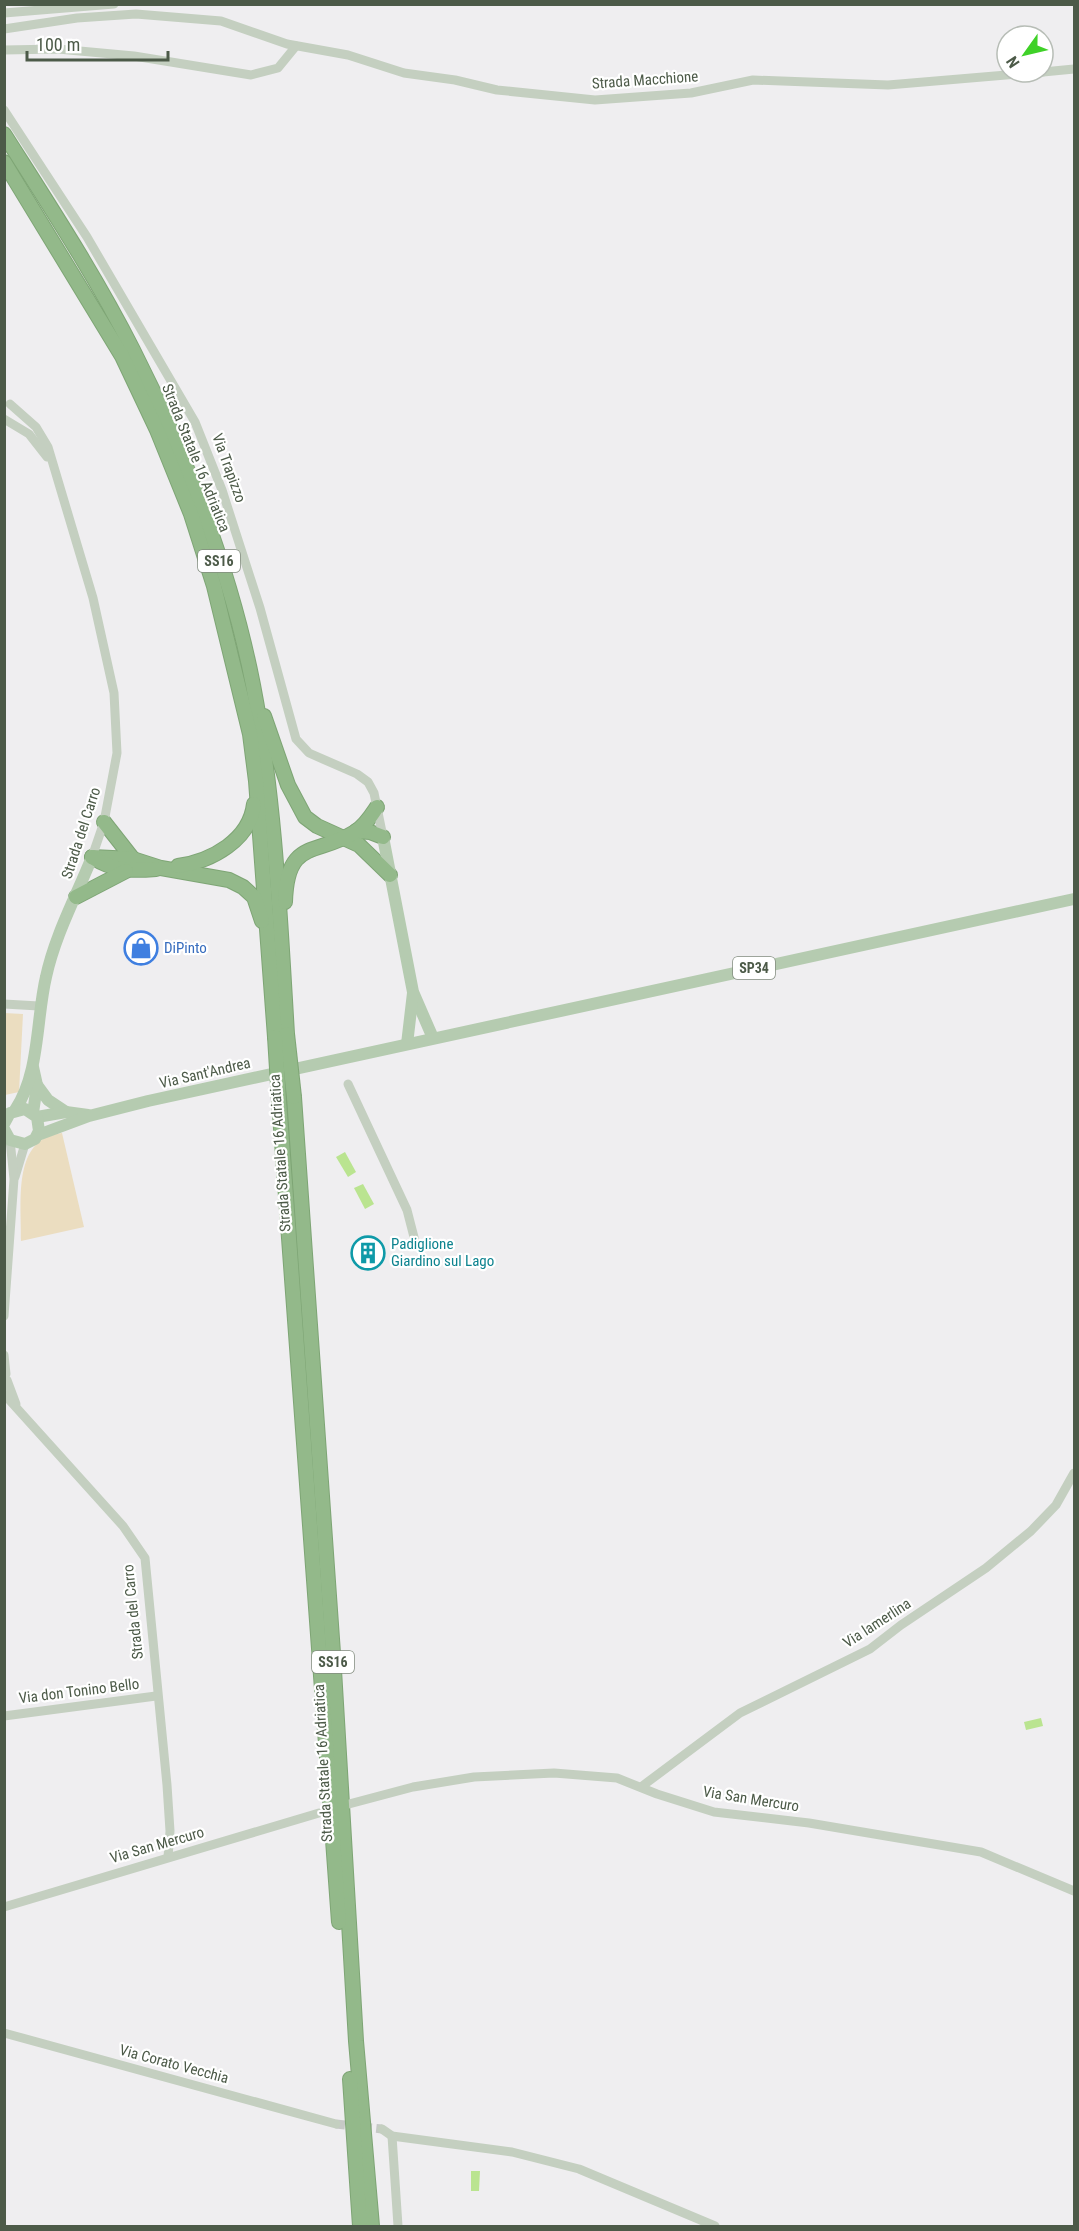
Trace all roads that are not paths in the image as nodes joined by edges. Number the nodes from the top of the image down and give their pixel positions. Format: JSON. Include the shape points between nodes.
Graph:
{"nodes":[{"id":1,"x":114,"y":4,"type":"edge"},
{"id":2,"x":4,"y":13,"type":"edge"},
{"id":3,"x":4,"y":29,"type":"edge"},
{"id":4,"x":296,"y":46,"type":"junction"},
{"id":5,"x":4,"y":50,"type":"edge"},
{"id":6,"x":1074,"y":69,"type":"edge"},
{"id":7,"x":1055,"y":71,"type":"edge"},
{"id":8,"x":995,"y":76,"type":"edge"},
{"id":9,"x":4,"y":110,"type":"edge"},
{"id":10,"x":4,"y":134,"type":"edge"},
{"id":11,"x":4,"y":162,"type":"edge"},
{"id":12,"x":7,"y":401,"type":"edge"},
{"id":13,"x":4,"y":418,"type":"edge"},
{"id":14,"x":54,"y":469,"type":"junction"},
{"id":15,"x":252,"y":683,"type":"junction"},
{"id":16,"x":256,"y":781,"type":"junction"},
{"id":17,"x":377,"y":807,"type":"junction"},
{"id":18,"x":104,"y":822,"type":"junction"},
{"id":19,"x":383,"y":837,"type":"junction"},
{"id":20,"x":353,"y":838,"type":"junction"},
{"id":21,"x":92,"y":857,"type":"junction"},
{"id":22,"x":130,"y":865,"type":"junction"},
{"id":23,"x":161,"y":868,"type":"junction"},
{"id":24,"x":390,"y":875,"type":"junction"},
{"id":25,"x":75,"y":897,"type":"junction"},
{"id":26,"x":1074,"y":899,"type":"edge"},
{"id":27,"x":277,"y":963,"type":"junction"},
{"id":28,"x":413,"y":992,"type":"junction"},
{"id":29,"x":4,"y":1004,"type":"edge"},
{"id":30,"x":39,"y":1006,"type":"junction"},
{"id":31,"x":281,"y":1036,"type":"junction"},
{"id":32,"x":433,"y":1038,"type":"junction"},
{"id":33,"x":407,"y":1044,"type":"junction"},
{"id":34,"x":32,"y":1062,"type":"junction"},
{"id":35,"x":348,"y":1084,"type":"dead end"},
{"id":36,"x":36,"y":1085,"type":"junction"},
{"id":37,"x":15,"y":1110,"type":"junction"},
{"id":38,"x":66,"y":1112,"type":"junction"},
{"id":39,"x":35,"y":1115,"type":"junction"},
{"id":40,"x":89,"y":1116,"type":"junction"},
{"id":41,"x":5,"y":1123,"type":"edge"},
{"id":42,"x":38,"y":1135,"type":"junction"},
{"id":43,"x":7,"y":1136,"type":"edge"},
{"id":44,"x":25,"y":1144,"type":"junction"},
{"id":45,"x":4,"y":1153,"type":"edge"},
{"id":46,"x":11,"y":1163,"type":"junction"},
{"id":47,"x":14,"y":1179,"type":"junction"},
{"id":48,"x":415,"y":1241,"type":"dead end"},
{"id":49,"x":4,"y":1316,"type":"edge"},
{"id":50,"x":4,"y":1355,"type":"edge"},
{"id":51,"x":6,"y":1377,"type":"edge"},
{"id":52,"x":4,"y":1394,"type":"edge"},
{"id":53,"x":18,"y":1408,"type":"junction"},
{"id":54,"x":1074,"y":1473,"type":"edge"},
{"id":55,"x":156,"y":1696,"type":"junction"},
{"id":56,"x":4,"y":1716,"type":"edge"},
{"id":57,"x":641,"y":1787,"type":"junction"},
{"id":58,"x":350,"y":1804,"type":"dead end"},
{"id":59,"x":319,"y":1813,"type":"dead end"},
{"id":60,"x":168,"y":1857,"type":"junction"},
{"id":61,"x":1074,"y":1891,"type":"edge"},
{"id":62,"x":4,"y":1899,"type":"edge"},
{"id":63,"x":15,"y":1904,"type":"junction"},
{"id":64,"x":4,"y":1907,"type":"edge"},
{"id":65,"x":4,"y":2032,"type":"edge"},
{"id":66,"x":336,"y":2124,"type":"tunnel mouth"},
{"id":67,"x":381,"y":2129,"type":"tunnel mouth"},
{"id":68,"x":392,"y":2136,"type":"junction"},
{"id":69,"x":360,"y":2226,"type":"edge"},
{"id":70,"x":372,"y":2226,"type":"edge"},
{"id":71,"x":398,"y":2226,"type":"edge"},
{"id":72,"x":715,"y":2226,"type":"edge"}],
"edges":[{"from":1,"to":2,"type":"street"},
{"from":3,"to":4,"type":"street","name":"Strada Macchione","via":[[136,14],[221,21]]},
{"from":4,"to":5,"type":"street","via":[[278,68],[251,75],[134,56],[58,49]]},
{"from":4,"to":8,"type":"street","name":"Strada Macchione","via":[[348,55],[404,73],[497,90],[595,100],[691,93],[753,80],[888,85]]},
{"from":6,"to":7,"type":"street","name":"Strada Macchione"},
{"from":9,"to":17,"type":"street","name":"Via Trapizzo","via":[[87,237],[195,422],[222,490],[257,599],[296,739],[309,753],[368,782]]},
{"from":10,"to":15,"type":"highway","name":"Strada Statale 16 Adriatica","number":"SS16","via":[[115,318],[169,426],[202,509]]},
{"from":11,"to":16,"type":"highway","name":"Strada Statale 16 Adriatica","number":"SS16","via":[[122,356],[157,430],[191,514],[214,586],[240,684]]},
{"from":12,"to":13,"type":"street","via":[[10,412]]},
{"from":12,"to":14,"type":"street","name":"Strada del Carro","via":[[36,427],[48,447]]},
{"from":13,"to":14,"type":"street","name":"Strada del Carro","via":[[29,434]]},
{"from":14,"to":18,"type":"street","name":"Strada del Carro","via":[[93,598],[114,693],[117,753]]},
{"from":15,"to":20,"type":"highway","via":[[297,805],[317,826]]},
{"from":15,"to":27,"type":"highway","name":"Strada Statale 16 Adriatica","number":"SS16","via":[[268,779]]},
{"from":16,"to":23,"type":"highway","via":[[252,819],[239,838],[193,864]]},
{"from":16,"to":27,"type":"highway","name":"Strada Statale 16 Adriatica","number":"SS16"},
{"from":17,"to":19,"type":"street","name":"Via Trapizzo"},
{"from":17,"to":20,"type":"highway"},
{"from":18,"to":21,"type":"street","name":"Strada del Carro"},
{"from":18,"to":22,"type":"highway"},
{"from":19,"to":20,"type":"highway"},
{"from":19,"to":24,"type":"main road"},
{"from":20,"to":24,"type":"highway"},
{"from":20,"to":27,"type":"highway","via":[[309,849],[292,867]]},
{"from":21,"to":22,"type":"highway"},
{"from":21,"to":25,"type":"main road","name":"Strada del Carro"},
{"from":22,"to":23,"type":"highway"},
{"from":22,"to":25,"type":"highway"},
{"from":23,"to":27,"type":"highway","via":[[229,880],[243,887],[254,897]]},
{"from":24,"to":28,"type":"main road"},
{"from":25,"to":30,"type":"main road","name":"Strada del Carro","via":[[55,943]]},
{"from":26,"to":32,"type":"main road","number":"SP34"},
{"from":27,"to":31,"type":"highway","name":"Strada Statale 16 Adriatica","number":"SS16"},
{"from":28,"to":32,"type":"main road"},
{"from":28,"to":33,"type":"main road"},
{"from":29,"to":30,"type":"street"},
{"from":30,"to":34,"type":"main road","name":"Strada del Carro"},
{"from":31,"to":69,"type":"highway","name":"Strada Statale 16 Adriatica","number":"SS16","bridge":true,"via":[[279,1101]]},
{"from":31,"to":70,"type":"highway","name":"Strada Statale 16 Adriatica","number":"SS16","bridge":true,"via":[[294,1097],[356,2041]]},
{"from":32,"to":33,"type":"main road","name":"Via Sant'Andrea"},
{"from":33,"to":40,"type":"main road","name":"Via Sant'Andrea"},
{"from":34,"to":36,"type":"main road","name":"Strada del Carro"},
{"from":34,"to":37,"type":"main road","name":"Strada del Carro"},
{"from":35,"to":48,"type":"street","via":[[407,1210]]},
{"from":36,"to":38,"type":"main road","via":[[48,1100]]},
{"from":36,"to":39,"type":"main road","name":"Strada del Carro"},
{"from":37,"to":39,"type":"main road","name":"Via Sant'Andrea","via":[[25,1109]]},
{"from":37,"to":41,"type":"main road"},
{"from":38,"to":39,"type":"main road","name":"Via Sant'Andrea"},
{"from":38,"to":40,"type":"main road","name":"Via Sant'Andrea"},
{"from":39,"to":42,"type":"main road","via":[[40,1126]]},
{"from":40,"to":42,"type":"main road","name":"Via Sant'Andrea"},
{"from":42,"to":44,"type":"main road","name":"Via Sant'Andrea"},
{"from":43,"to":44,"type":"main road"},
{"from":43,"to":46,"type":"street"},
{"from":44,"to":47,"type":"street"},
{"from":45,"to":46,"type":"street"},
{"from":46,"to":47,"type":"street"},
{"from":47,"to":49,"type":"street"},
{"from":50,"to":51,"type":"street","name":"Strada del Carro"},
{"from":51,"to":53,"type":"street","name":"Strada del Carro"},
{"from":52,"to":53,"type":"street","name":"Strada del Carro"},
{"from":53,"to":55,"type":"street","name":"Strada del Carro","via":[[123,1526],[144,1558]]},
{"from":54,"to":57,"type":"street","name":"Via lamerlina","via":[[1056,1505],[986,1568],[870,1649],[740,1713]]},
{"from":55,"to":56,"type":"street","name":"Via don Tonino Bello"},
{"from":55,"to":60,"type":"street","name":"Strada del Carro","via":[[167,1785]]},
{"from":57,"to":58,"type":"street","name":"Via San Mercuro","via":[[617,1778],[554,1773],[474,1777],[413,1787]]},
{"from":57,"to":61,"type":"street","name":"Via San Mercuro","via":[[714,1812],[809,1823],[981,1852]]},
{"from":59,"to":60,"type":"street","name":"Via San Mercuro"},
{"from":60,"to":63,"type":"street","name":"Via San Mercuro"},
{"from":62,"to":63,"type":"street"},
{"from":63,"to":64,"type":"street","name":"Via San Mercuro"},
{"from":65,"to":66,"type":"street","name":"Via Corato Vecchia"},
{"from":67,"to":68,"type":"street"},
{"from":68,"to":71,"type":"street"},
{"from":68,"to":72,"type":"street","via":[[512,2152],[579,2169]]}]}
